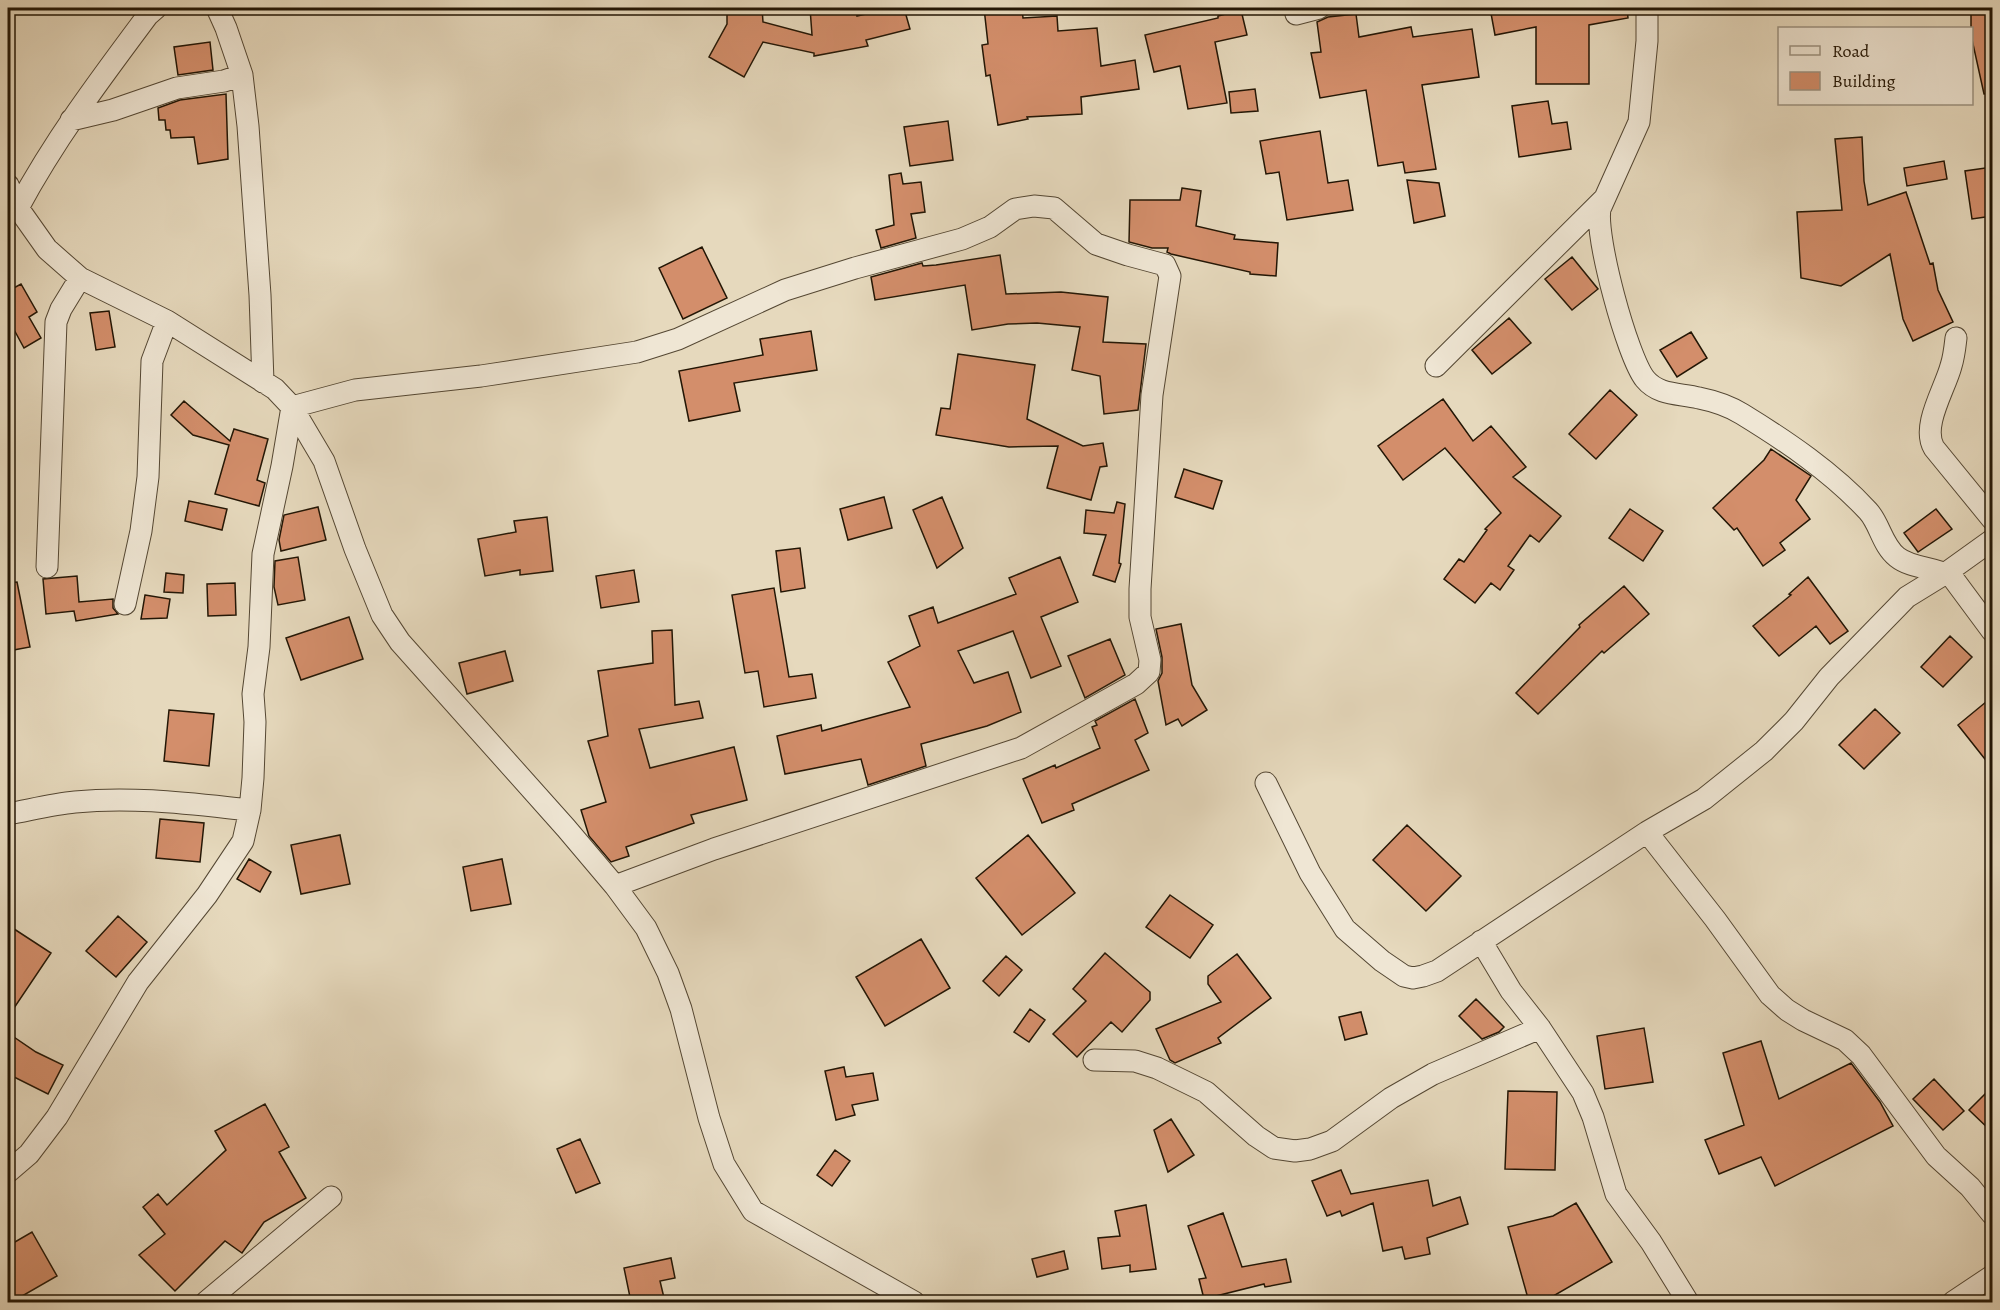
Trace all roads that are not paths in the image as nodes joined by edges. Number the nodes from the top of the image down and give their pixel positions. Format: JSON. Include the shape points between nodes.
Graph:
{"nodes":[{"id":1,"x":156,"y":8,"type":"edge"},
{"id":2,"x":217,"y":8,"type":"edge"},
{"id":3,"x":1319,"y":8,"type":"edge"},
{"id":4,"x":1647,"y":8,"type":"edge"},
{"id":5,"x":1296,"y":14,"type":"dead end"},
{"id":6,"x":242,"y":75,"type":"junction"},
{"id":7,"x":70,"y":120,"type":"junction"},
{"id":8,"x":8,"y":185,"type":"edge"},
{"id":9,"x":1605,"y":199,"type":"junction"},
{"id":10,"x":18,"y":208,"type":"junction"},
{"id":11,"x":80,"y":278,"type":"junction"},
{"id":12,"x":167,"y":321,"type":"junction"},
{"id":13,"x":1956,"y":338,"type":"dead end"},
{"id":14,"x":1436,"y":366,"type":"dead end"},
{"id":15,"x":263,"y":382,"type":"junction"},
{"id":16,"x":292,"y":407,"type":"junction"},
{"id":17,"x":1992,"y":519,"type":"edge"},
{"id":18,"x":1992,"y":540,"type":"edge"},
{"id":19,"x":47,"y":567,"type":"dead end"},
{"id":20,"x":1946,"y":573,"type":"junction"},
{"id":21,"x":125,"y":604,"type":"dead end"},
{"id":22,"x":1992,"y":631,"type":"edge"},
{"id":23,"x":1266,"y":783,"type":"dead end"},
{"id":24,"x":250,"y":810,"type":"junction"},
{"id":25,"x":8,"y":814,"type":"edge"},
{"id":26,"x":1647,"y":832,"type":"junction"},
{"id":27,"x":615,"y":886,"type":"junction"},
{"id":28,"x":1480,"y":941,"type":"junction"},
{"id":29,"x":1540,"y":1028,"type":"junction"},
{"id":30,"x":1094,"y":1060,"type":"dead end"},
{"id":31,"x":8,"y":1172,"type":"edge"},
{"id":32,"x":331,"y":1197,"type":"dead end"},
{"id":33,"x":1992,"y":1214,"type":"edge"},
{"id":34,"x":1992,"y":1276,"type":"edge"},
{"id":35,"x":206,"y":1302,"type":"edge"},
{"id":36,"x":914,"y":1302,"type":"edge"},
{"id":37,"x":1688,"y":1302,"type":"edge"},
{"id":38,"x":1953,"y":1302,"type":"edge"}],
"edges":[{"from":1,"to":7,"type":"street"},
{"from":2,"to":6,"type":"street"},
{"from":3,"to":5,"type":"street"},
{"from":4,"to":9,"type":"street","via":[[1639,122]]},
{"from":6,"to":7,"type":"street","via":[[177,88]]},
{"from":6,"to":15,"type":"street"},
{"from":7,"to":10,"type":"street"},
{"from":8,"to":10,"type":"street"},
{"from":9,"to":14,"type":"street"},
{"from":9,"to":20,"type":"street","via":[[1598,218],[1605,260],[1626,338],[1635,364],[1646,380],[1662,391],[1698,397],[1740,413],[1827,472],[1871,515],[1888,548],[1898,558]]},
{"from":10,"to":11,"type":"street","via":[[46,249]]},
{"from":11,"to":12,"type":"street"},
{"from":11,"to":19,"type":"street","via":[[56,322]]},
{"from":12,"to":15,"type":"street"},
{"from":12,"to":21,"type":"street","via":[[152,361],[148,477]]},
{"from":13,"to":17,"type":"street","via":[[1929,438]]},
{"from":15,"to":16,"type":"street"},
{"from":16,"to":24,"type":"street","via":[[263,554]]},
{"from":16,"to":27,"type":"street","via":[[324,461],[382,615],[400,642]]},
{"from":16,"to":27,"type":"street","via":[[355,390],[637,352],[678,339],[785,290],[962,239],[990,227],[1015,209],[1034,206],[1054,208],[1096,244],[1161,262],[1168,270],[1152,395],[1140,589],[1140,617],[1149,672],[1136,684],[1021,748],[714,849]]},
{"from":18,"to":20,"type":"street"},
{"from":20,"to":22,"type":"street","via":[[1965,592]]},
{"from":20,"to":26,"type":"street","via":[[1907,597],[1764,751],[1704,799]]},
{"from":23,"to":28,"type":"street","via":[[1310,873],[1345,929],[1382,961],[1404,976],[1423,976],[1437,971]]},
{"from":24,"to":25,"type":"street","via":[[143,799],[73,802]]},
{"from":24,"to":31,"type":"street","via":[[243,841],[232,860],[138,982],[57,1117]]},
{"from":26,"to":28,"type":"street"},
{"from":26,"to":33,"type":"street","via":[[1770,995],[1803,1020],[1845,1040],[1861,1055],[1936,1156]]},
{"from":27,"to":36,"type":"street","via":[[646,928],[668,973],[724,1164],[753,1211]]},
{"from":28,"to":29,"type":"street"},
{"from":29,"to":30,"type":"street","via":[[1433,1074],[1391,1098],[1332,1141],[1295,1151],[1274,1148],[1206,1092],[1157,1068],[1135,1062]]},
{"from":29,"to":37,"type":"street","via":[[1588,1104],[1616,1194]]},
{"from":32,"to":35,"type":"street"},
{"from":34,"to":38,"type":"street"}]}
